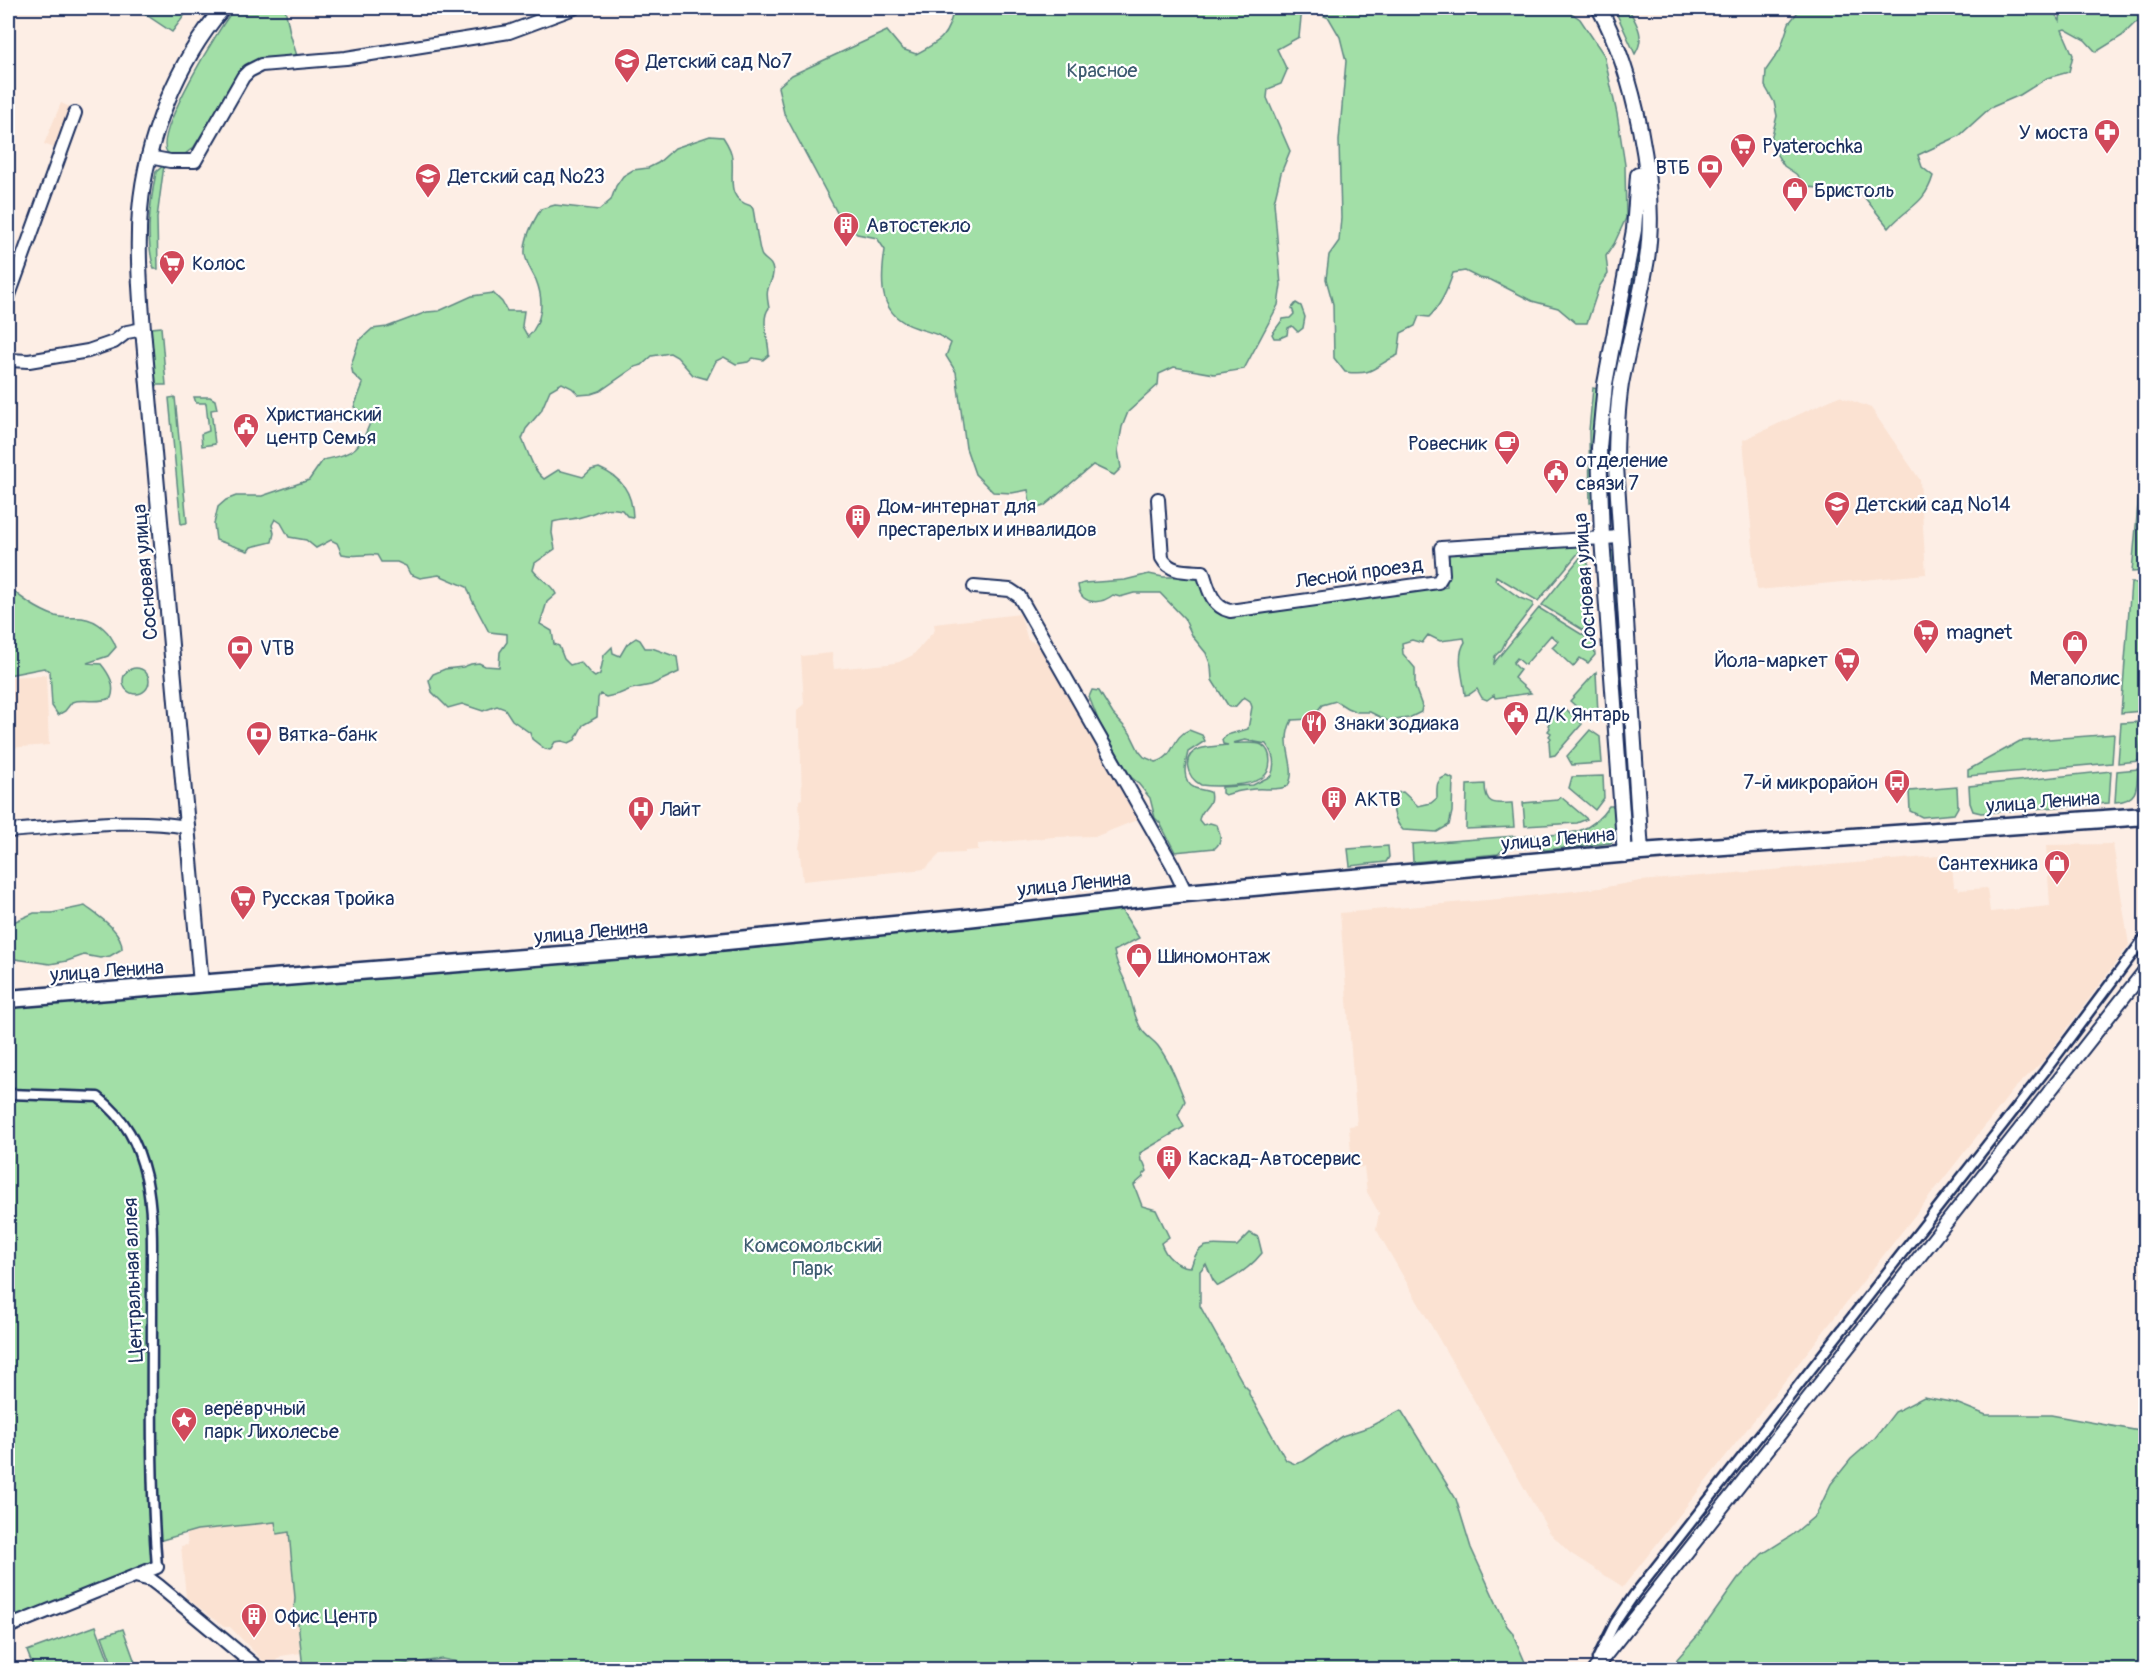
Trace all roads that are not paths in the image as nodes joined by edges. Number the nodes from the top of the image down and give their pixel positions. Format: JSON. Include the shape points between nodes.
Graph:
{"nodes":[{"id":1,"x":223,"y":8,"type":"edge"},
{"id":2,"x":574,"y":8,"type":"edge"},
{"id":3,"x":1599,"y":8,"type":"edge"},
{"id":4,"x":75,"y":113,"type":"dead end"},
{"id":5,"x":1640,"y":128,"type":"junction"},
{"id":6,"x":149,"y":157,"type":"junction"},
{"id":7,"x":8,"y":298,"type":"edge"},
{"id":8,"x":143,"y":329,"type":"junction"},
{"id":9,"x":8,"y":360,"type":"edge"},
{"id":10,"x":1158,"y":499,"type":"dead end"},
{"id":11,"x":1620,"y":537,"type":"junction"},
{"id":12,"x":1602,"y":538,"type":"junction"},
{"id":13,"x":975,"y":587,"type":"dead end"},
{"id":14,"x":2145,"y":813,"type":"edge"},
{"id":15,"x":187,"y":827,"type":"junction"},
{"id":16,"x":8,"y":831,"type":"edge"},
{"id":17,"x":1633,"y":853,"type":"junction"},
{"id":18,"x":1186,"y":893,"type":"junction"},
{"id":19,"x":2145,"y":936,"type":"edge"},
{"id":20,"x":2145,"y":969,"type":"edge"},
{"id":21,"x":201,"y":984,"type":"junction"},
{"id":22,"x":8,"y":999,"type":"edge"},
{"id":23,"x":8,"y":1094,"type":"edge"},
{"id":24,"x":157,"y":1568,"type":"joint"},
{"id":25,"x":134,"y":1576,"type":"junction"},
{"id":26,"x":8,"y":1627,"type":"edge"},
{"id":27,"x":260,"y":1670,"type":"edge"},
{"id":28,"x":1589,"y":1670,"type":"edge"},
{"id":29,"x":1594,"y":1670,"type":"edge"}],
"edges":[{"from":1,"to":6,"type":"street","name":"Сосновая улица","via":[[182,71]]},
{"from":2,"to":6,"type":"street","via":[[509,32],[346,58],[261,65],[243,77],[195,161]]},
{"from":3,"to":5,"type":"street","name":"Сосновая улица","via":[[1620,52]]},
{"from":4,"to":7,"type":"street"},
{"from":5,"to":11,"type":"street","name":"Сосновая улица","via":[[1647,195],[1647,257],[1617,418]]},
{"from":5,"to":12,"type":"street","name":"Сосновая улица","via":[[1634,230],[1600,417]]},
{"from":6,"to":8,"type":"street","name":"Сосновая улица","via":[[138,242]]},
{"from":8,"to":9,"type":"street","via":[[127,332],[114,342],[88,351],[29,361]]},
{"from":8,"to":15,"type":"street","name":"Сосновая улица"},
{"from":10,"to":12,"type":"street","name":"Лесной проезд","via":[[1162,558],[1166,566],[1203,572],[1217,605],[1230,611],[1438,582],[1443,574],[1441,548]]},
{"from":11,"to":12,"type":"street","name":"Лесной проезд"},
{"from":11,"to":17,"type":"street","name":"Сосновая улица"},
{"from":12,"to":17,"type":"street","name":"Сосновая улица"},
{"from":13,"to":18,"type":"street","via":[[1010,590],[1019,596]]},
{"from":14,"to":17,"type":"main road","name":"улица Ленина"},
{"from":15,"to":16,"type":"street","via":[[129,822]]},
{"from":15,"to":21,"type":"street","name":"Сосновая улица"},
{"from":17,"to":18,"type":"main road","name":"улица Ленина"},
{"from":18,"to":21,"type":"main road","name":"улица Ленина","via":[[697,944]]},
{"from":19,"to":28,"type":"street","via":[[2038,1080],[1634,1595]]},
{"from":20,"to":29,"type":"street"},
{"from":21,"to":22,"type":"main road","name":"улица Ленина"},
{"from":23,"to":24,"type":"street","name":"Центральная аллея","via":[[98,1097],[129,1129],[140,1157],[152,1231]]},
{"from":24,"to":25,"type":"street"},
{"from":25,"to":26,"type":"street"},
{"from":25,"to":27,"type":"street","via":[[151,1580]]}]}
